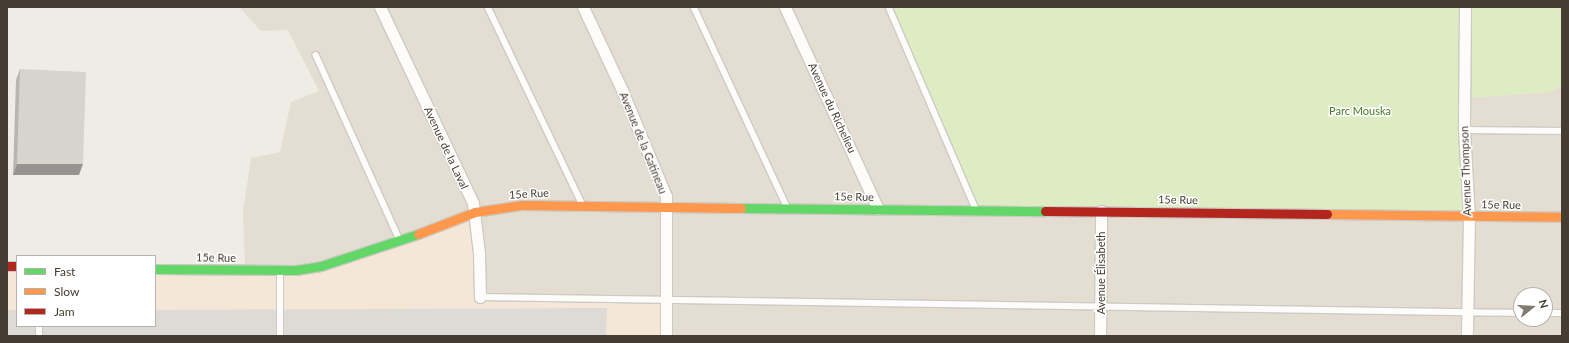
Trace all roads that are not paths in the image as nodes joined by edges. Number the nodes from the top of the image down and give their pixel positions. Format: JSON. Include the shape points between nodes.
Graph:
{"nodes":[{"id":1,"x":381,"y":7,"type":"edge"},
{"id":2,"x":488,"y":7,"type":"edge"},
{"id":3,"x":583,"y":7,"type":"edge"},
{"id":4,"x":694,"y":7,"type":"edge"},
{"id":5,"x":785,"y":7,"type":"edge"},
{"id":6,"x":889,"y":7,"type":"edge"},
{"id":7,"x":1465,"y":7,"type":"edge"},
{"id":8,"x":316,"y":55,"type":"dead end"},
{"id":9,"x":1464,"y":130,"type":"junction"},
{"id":10,"x":1562,"y":131,"type":"edge"},
{"id":11,"x":583,"y":206,"type":"junction"},
{"id":12,"x":667,"y":206,"type":"junction"},
{"id":13,"x":787,"y":208,"type":"junction"},
{"id":14,"x":878,"y":209,"type":"junction"},
{"id":15,"x":976,"y":209,"type":"junction"},
{"id":16,"x":1101,"y":211,"type":"junction"},
{"id":17,"x":475,"y":212,"type":"junction"},
{"id":18,"x":1468,"y":216,"type":"junction"},
{"id":19,"x":1562,"y":217,"type":"edge"},
{"id":20,"x":400,"y":240,"type":"junction"},
{"id":21,"x":156,"y":269,"type":"edge"},
{"id":22,"x":280,"y":270,"type":"junction"},
{"id":23,"x":480,"y":297,"type":"joint"},
{"id":24,"x":668,"y":300,"type":"junction"},
{"id":25,"x":1100,"y":306,"type":"junction"},
{"id":26,"x":1467,"y":312,"type":"junction"},
{"id":27,"x":1513,"y":313,"type":"edge"},
{"id":28,"x":280,"y":336,"type":"edge"},
{"id":29,"x":666,"y":336,"type":"edge"},
{"id":30,"x":1100,"y":336,"type":"edge"},
{"id":31,"x":1467,"y":336,"type":"edge"}],
"edges":[{"from":1,"to":17,"type":"street","name":"Avenue de la Laval"},
{"from":2,"to":11,"type":"lane"},
{"from":3,"to":12,"type":"street","name":"Avenue de la Gatineau","via":[[661,180]]},
{"from":4,"to":13,"type":"lane"},
{"from":5,"to":14,"type":"street","name":"Avenue du Richelieu"},
{"from":6,"to":15,"type":"lane"},
{"from":7,"to":9,"type":"street","name":"Avenue Thompson"},
{"from":8,"to":20,"type":"lane"},
{"from":9,"to":10,"type":"lane"},
{"from":9,"to":18,"type":"street","name":"Avenue Thompson"},
{"from":11,"to":12,"type":"street","name":"15e Rue"},
{"from":11,"to":17,"type":"street","name":"15e Rue","via":[[522,205]]},
{"from":12,"to":13,"type":"street","name":"15e Rue"},
{"from":12,"to":24,"type":"street","name":"Avenue de la Gatineau"},
{"from":13,"to":14,"type":"street","name":"15e Rue"},
{"from":14,"to":15,"type":"street","name":"15e Rue"},
{"from":15,"to":16,"type":"street","name":"15e Rue"},
{"from":16,"to":18,"type":"street","name":"15e Rue"},
{"from":16,"to":25,"type":"street","name":"Avenue Élisabeth"},
{"from":17,"to":20,"type":"street","name":"15e Rue"},
{"from":17,"to":23,"type":"street","name":"Avenue de la Laval"},
{"from":18,"to":19,"type":"street","name":"15e Rue"},
{"from":18,"to":26,"type":"street","name":"Avenue Thompson"},
{"from":20,"to":22,"type":"street","name":"15e Rue","via":[[321,266]]},
{"from":21,"to":22,"type":"street","name":"15e Rue"},
{"from":22,"to":28,"type":"lane"},
{"from":23,"to":24,"type":"lane"},
{"from":24,"to":25,"type":"lane"},
{"from":24,"to":29,"type":"street","name":"Avenue de la Gatineau"},
{"from":25,"to":26,"type":"lane"},
{"from":25,"to":30,"type":"street","name":"Avenue Élisabeth"},
{"from":26,"to":27,"type":"lane"},
{"from":26,"to":31,"type":"street","name":"Avenue Thompson"}]}
